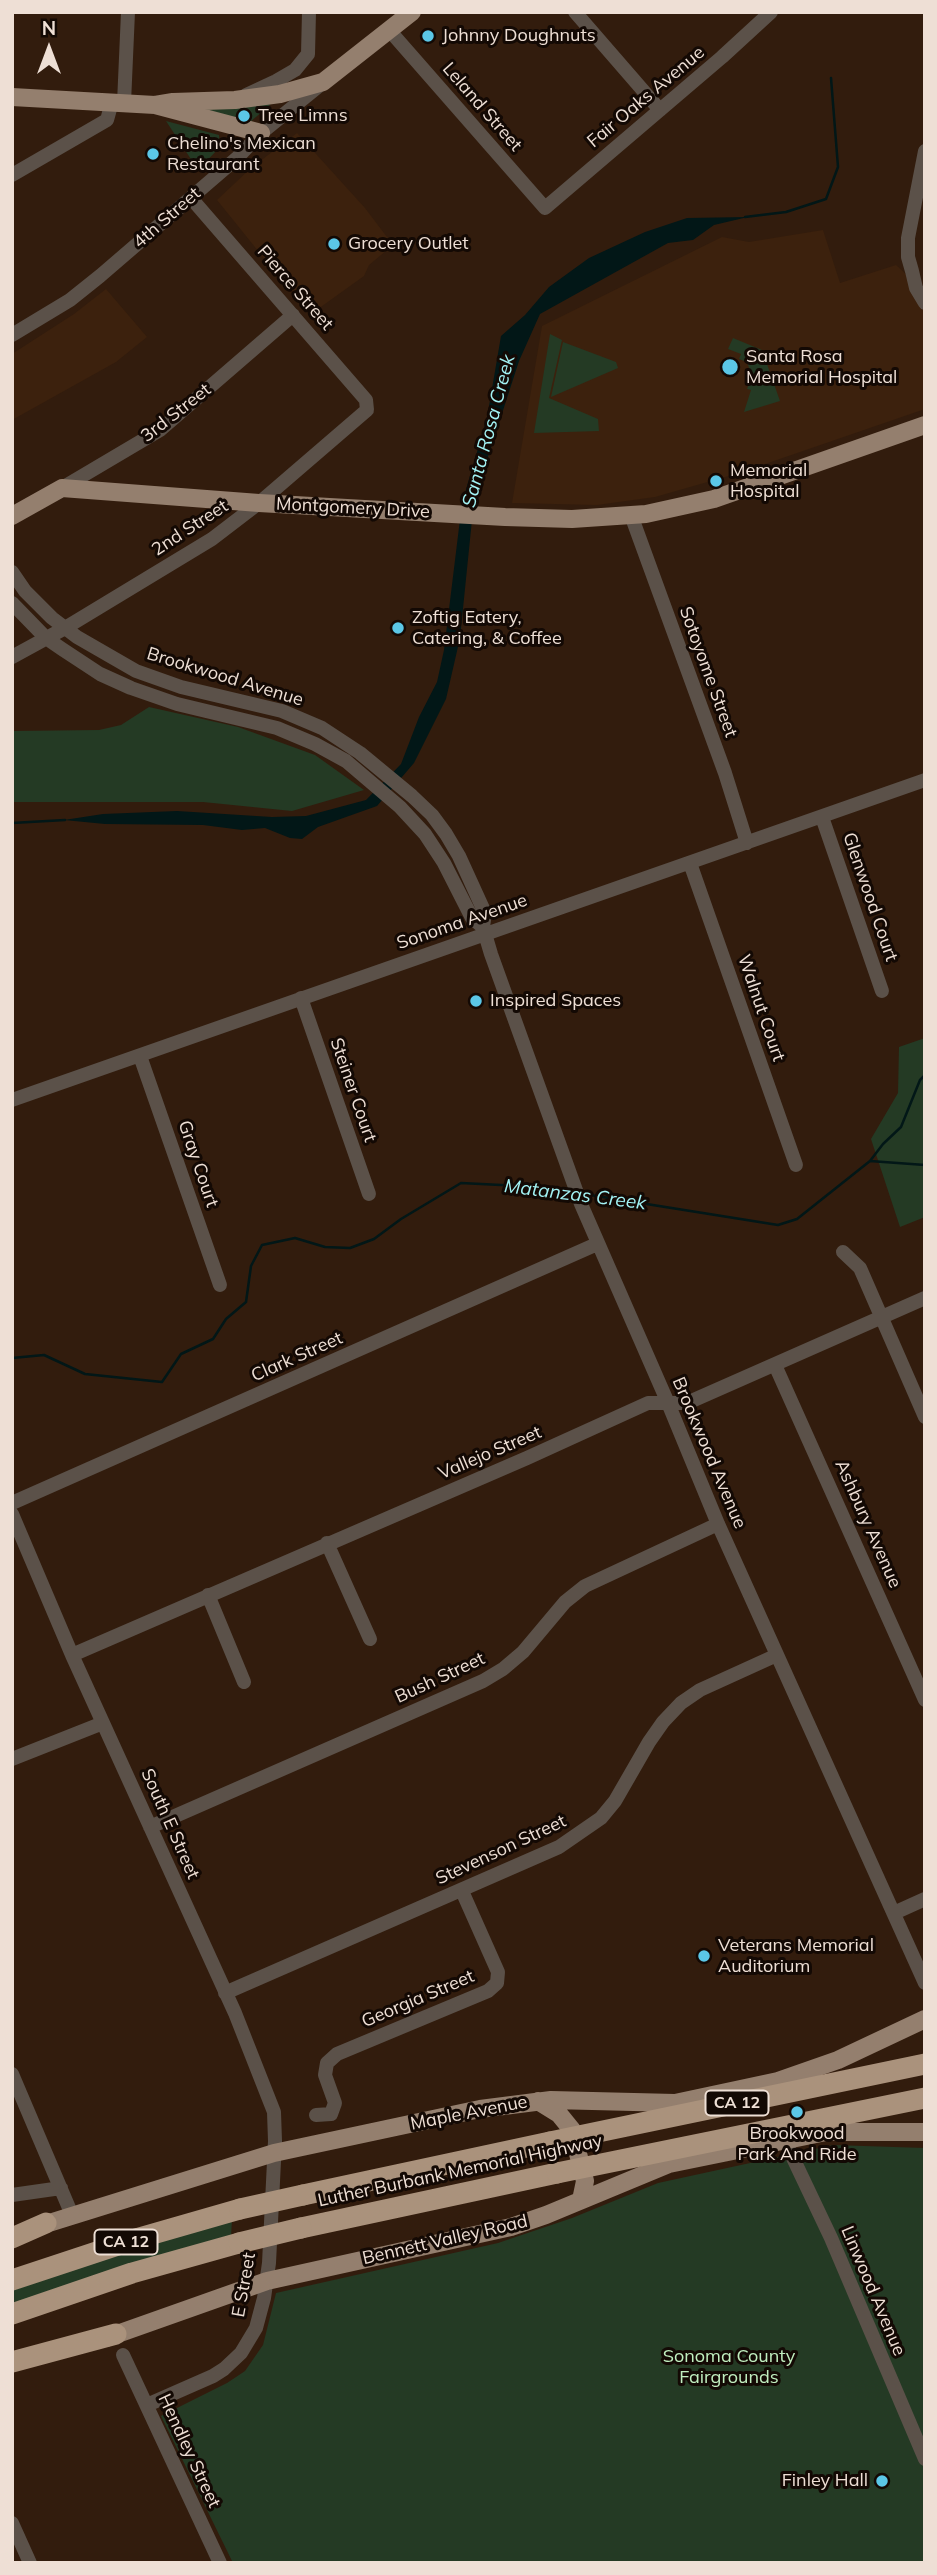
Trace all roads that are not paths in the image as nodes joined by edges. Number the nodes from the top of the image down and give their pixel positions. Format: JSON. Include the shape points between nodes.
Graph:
{"nodes":[{"id":1,"x":128,"y":12,"type":"edge"},
{"id":2,"x":309,"y":12,"type":"edge"},
{"id":3,"x":412,"y":12,"type":"edge"},
{"id":4,"x":575,"y":12,"type":"edge"},
{"id":5,"x":772,"y":13,"type":"edge"},
{"id":6,"x":390,"y":31,"type":"junction"},
{"id":7,"x":323,"y":82,"type":"junction"},
{"id":8,"x":12,"y":97,"type":"edge"},
{"id":9,"x":235,"y":100,"type":"junction"},
{"id":10,"x":118,"y":103,"type":"junction"},
{"id":11,"x":155,"y":105,"type":"junction"},
{"id":12,"x":660,"y":110,"type":"junction"},
{"id":13,"x":261,"y":133,"type":"junction"},
{"id":14,"x":925,"y":151,"type":"edge"},
{"id":15,"x":12,"y":175,"type":"edge"},
{"id":16,"x":191,"y":198,"type":"junction"},
{"id":17,"x":544,"y":208,"type":"joint"},
{"id":18,"x":918,"y":270,"type":"edge"},
{"id":19,"x":925,"y":303,"type":"edge"},
{"id":20,"x":293,"y":315,"type":"junction"},
{"id":21,"x":12,"y":335,"type":"edge"},
{"id":22,"x":367,"y":405,"type":"joint"},
{"id":23,"x":925,"y":425,"type":"edge"},
{"id":24,"x":62,"y":488,"type":"junction"},
{"id":25,"x":259,"y":503,"type":"junction"},
{"id":26,"x":632,"y":515,"type":"junction"},
{"id":27,"x":12,"y":516,"type":"edge"},
{"id":28,"x":12,"y":572,"type":"edge"},
{"id":29,"x":12,"y":603,"type":"edge"},
{"id":30,"x":65,"y":628,"type":"junction"},
{"id":31,"x":46,"y":638,"type":"junction"},
{"id":32,"x":12,"y":657,"type":"edge"},
{"id":33,"x":925,"y":780,"type":"edge"},
{"id":34,"x":822,"y":817,"type":"junction"},
{"id":35,"x":747,"y":843,"type":"junction"},
{"id":36,"x":690,"y":863,"type":"junction"},
{"id":37,"x":484,"y":931,"type":"junction"},
{"id":38,"x":882,"y":991,"type":"dead end"},
{"id":39,"x":301,"y":998,"type":"junction"},
{"id":40,"x":140,"y":1056,"type":"junction"},
{"id":41,"x":12,"y":1100,"type":"edge"},
{"id":42,"x":796,"y":1165,"type":"dead end"},
{"id":43,"x":369,"y":1194,"type":"dead end"},
{"id":44,"x":597,"y":1244,"type":"junction"},
{"id":45,"x":843,"y":1252,"type":"dead end"},
{"id":46,"x":220,"y":1284,"type":"dead end"},
{"id":47,"x":925,"y":1298,"type":"edge"},
{"id":48,"x":880,"y":1318,"type":"junction"},
{"id":49,"x":775,"y":1364,"type":"junction"},
{"id":50,"x":668,"y":1403,"type":"junction"},
{"id":51,"x":925,"y":1417,"type":"edge"},
{"id":52,"x":12,"y":1503,"type":"edge"},
{"id":53,"x":12,"y":1514,"type":"edge"},
{"id":54,"x":718,"y":1524,"type":"junction"},
{"id":55,"x":327,"y":1543,"type":"junction"},
{"id":56,"x":208,"y":1595,"type":"junction"},
{"id":57,"x":370,"y":1639,"type":"dead end"},
{"id":58,"x":72,"y":1655,"type":"junction"},
{"id":59,"x":777,"y":1655,"type":"junction"},
{"id":60,"x":244,"y":1682,"type":"dead end"},
{"id":61,"x":925,"y":1700,"type":"edge"},
{"id":62,"x":103,"y":1723,"type":"junction"},
{"id":63,"x":12,"y":1759,"type":"edge"},
{"id":64,"x":150,"y":1827,"type":"junction"},
{"id":65,"x":462,"y":1891,"type":"junction"},
{"id":66,"x":925,"y":1899,"type":"edge"},
{"id":67,"x":894,"y":1913,"type":"junction"},
{"id":68,"x":925,"y":1983,"type":"edge"},
{"id":69,"x":225,"y":1993,"type":"junction"},
{"id":70,"x":925,"y":2019,"type":"edge"},
{"id":71,"x":925,"y":2064,"type":"edge"},
{"id":72,"x":12,"y":2074,"type":"edge"},
{"id":73,"x":925,"y":2098,"type":"edge"},
{"id":74,"x":538,"y":2101,"type":"junction"},
{"id":75,"x":316,"y":2115,"type":"dead end"},
{"id":76,"x":925,"y":2132,"type":"edge"},
{"id":77,"x":784,"y":2139,"type":"junction"},
{"id":78,"x":274,"y":2153,"type":"junction"},
{"id":79,"x":61,"y":2188,"type":"junction"},
{"id":80,"x":12,"y":2195,"type":"edge"},
{"id":81,"x":581,"y":2200,"type":"junction"},
{"id":82,"x":72,"y":2215,"type":"junction"},
{"id":83,"x":46,"y":2223,"type":"joint"},
{"id":84,"x":12,"y":2236,"type":"edge"},
{"id":85,"x":12,"y":2280,"type":"edge"},
{"id":86,"x":267,"y":2281,"type":"junction"},
{"id":87,"x":12,"y":2314,"type":"edge"},
{"id":88,"x":116,"y":2334,"type":"junction"},
{"id":89,"x":123,"y":2355,"type":"dead end"},
{"id":90,"x":12,"y":2362,"type":"edge"},
{"id":91,"x":12,"y":2373,"type":"edge"},
{"id":92,"x":147,"y":2406,"type":"junction"},
{"id":93,"x":925,"y":2459,"type":"edge"},
{"id":94,"x":12,"y":2523,"type":"edge"},
{"id":95,"x":30,"y":2563,"type":"edge"},
{"id":96,"x":220,"y":2563,"type":"edge"}],
"edges":[{"from":1,"to":10,"type":"street"},
{"from":2,"to":9,"type":"street","via":[[308,54],[295,70]]},
{"from":3,"to":6,"type":"main road","name":"4th Street"},
{"from":4,"to":12,"type":"street"},
{"from":5,"to":12,"type":"street","name":"Fair Oaks Avenue"},
{"from":6,"to":7,"type":"main road","name":"4th Street"},
{"from":6,"to":17,"type":"street","name":"Leland Street"},
{"from":7,"to":9,"type":"main road"},
{"from":7,"to":13,"type":"street","name":"4th Street"},
{"from":8,"to":10,"type":"main road"},
{"from":9,"to":11,"type":"main road"},
{"from":10,"to":11,"type":"main road"},
{"from":10,"to":15,"type":"street","via":[[107,120]]},
{"from":11,"to":13,"type":"main road"},
{"from":12,"to":17,"type":"street","name":"Fair Oaks Avenue"},
{"from":13,"to":16,"type":"street","name":"4th Street"},
{"from":14,"to":18,"type":"street","via":[[908,237],[908,257]]},
{"from":16,"to":20,"type":"street","name":"Pierce Street"},
{"from":16,"to":21,"type":"street","name":"4th Street","via":[[90,284]]},
{"from":18,"to":19,"type":"street","via":[[916,288]]},
{"from":20,"to":22,"type":"street","name":"Pierce Street"},
{"from":20,"to":24,"type":"street","name":"3rd Street","via":[[160,430]]},
{"from":22,"to":25,"type":"street","name":"2nd Street","via":[[367,410]]},
{"from":23,"to":26,"type":"main road","name":"Montgomery Drive","via":[[714,499]]},
{"from":24,"to":25,"type":"main road","name":"Montgomery Drive"},
{"from":24,"to":27,"type":"main road","name":"3rd Street"},
{"from":25,"to":26,"type":"main road","name":"Montgomery Drive","via":[[505,517]]},
{"from":25,"to":30,"type":"street","name":"2nd Street","via":[[212,539]]},
{"from":26,"to":35,"type":"street","name":"Sotoyome Street"},
{"from":28,"to":30,"type":"street","name":"Brookwood Avenue","via":[[25,591]]},
{"from":29,"to":31,"type":"street","name":"Brookwood Avenue"},
{"from":30,"to":31,"type":"street","name":"2nd Street"},
{"from":30,"to":37,"type":"street","name":"Brookwood Avenue","via":[[136,671],[282,712],[322,728],[360,753],[432,815],[459,856],[485,913]]},
{"from":31,"to":32,"type":"street","name":"2nd Street"},
{"from":31,"to":37,"type":"street","name":"Brookwood Avenue","via":[[100,674],[131,688],[277,729],[346,761],[425,834]]},
{"from":33,"to":34,"type":"street","name":"Sonoma Avenue"},
{"from":34,"to":35,"type":"street","name":"Sonoma Avenue"},
{"from":34,"to":38,"type":"street","name":"Glenwood Court"},
{"from":35,"to":36,"type":"street","name":"Sonoma Avenue"},
{"from":36,"to":37,"type":"street","name":"Sonoma Avenue"},
{"from":36,"to":42,"type":"street","name":"Walnut Court"},
{"from":37,"to":39,"type":"street","name":"Sonoma Avenue"},
{"from":37,"to":44,"type":"street","name":"Brookwood Avenue","via":[[568,1174]]},
{"from":39,"to":40,"type":"street","name":"Sonoma Avenue"},
{"from":39,"to":43,"type":"street","name":"Steiner Court"},
{"from":40,"to":41,"type":"street","name":"Sonoma Avenue"},
{"from":40,"to":46,"type":"street","name":"Gray Court"},
{"from":44,"to":50,"type":"street","name":"Brookwood Avenue"},
{"from":44,"to":52,"type":"street","name":"Clark Street"},
{"from":45,"to":48,"type":"street","via":[[860,1268]]},
{"from":47,"to":48,"type":"street","name":"Vallejo Street"},
{"from":48,"to":49,"type":"street","name":"Vallejo Street"},
{"from":48,"to":51,"type":"street"},
{"from":49,"to":50,"type":"street","name":"Vallejo Street","via":[[687,1403]]},
{"from":49,"to":61,"type":"street","name":"Ashbury Avenue"},
{"from":50,"to":54,"type":"street","name":"Brookwood Avenue"},
{"from":50,"to":55,"type":"street","name":"Vallejo Street","via":[[648,1403]]},
{"from":53,"to":58,"type":"street","name":"South E Street"},
{"from":54,"to":59,"type":"street","name":"Brookwood Avenue"},
{"from":54,"to":64,"type":"street","name":"Bush Street","via":[[585,1586],[565,1602],[523,1652],[483,1681]]},
{"from":55,"to":56,"type":"street","name":"Vallejo Street"},
{"from":55,"to":57,"type":"street"},
{"from":56,"to":58,"type":"street","name":"Vallejo Street"},
{"from":56,"to":60,"type":"street"},
{"from":58,"to":62,"type":"street","name":"South E Street"},
{"from":59,"to":65,"type":"street","name":"Stevenson Street","via":[[681,1703],[649,1742],[615,1801],[582,1833]]},
{"from":59,"to":67,"type":"street","name":"Brookwood Avenue"},
{"from":62,"to":63,"type":"street"},
{"from":62,"to":64,"type":"street","name":"South E Street"},
{"from":64,"to":69,"type":"street","name":"South E Street"},
{"from":65,"to":69,"type":"street","name":"Stevenson Street"},
{"from":65,"to":75,"type":"street","name":"Georgia Street","via":[[498,1972],[497,1983],[488,1991],[337,2054],[327,2063],[325,2075],[335,2103],[331,2114]]},
{"from":66,"to":67,"type":"street"},
{"from":67,"to":68,"type":"street","name":"Brookwood Avenue"},
{"from":69,"to":78,"type":"street","name":"South E Street","via":[[272,2105]]},
{"from":70,"to":74,"type":"main road","name":"Maple Avenue","via":[[806,2072],[694,2099],[655,2104]]},
{"from":71,"to":85,"type":"highway","name":"Luther Burbank Memorial Highway","number":"CA 12","bridge":true,"via":[[303,2195],[139,2238]]},
{"from":72,"to":79,"type":"street"},
{"from":73,"to":87,"type":"highway","name":"Luther Burbank Memorial Highway","number":"CA 12","bridge":true,"via":[[301,2228],[132,2273]]},
{"from":74,"to":78,"type":"main road","name":"Maple Avenue"},
{"from":74,"to":81,"type":"main road","via":[[559,2113],[572,2130],[585,2180]]},
{"from":76,"to":77,"type":"main road","name":"Bennett Valley Road","via":[[840,2130]]},
{"from":77,"to":81,"type":"main road","name":"Bennett Valley Road","via":[[669,2164]]},
{"from":77,"to":93,"type":"street","name":"Linwood Avenue"},
{"from":78,"to":82,"type":"main road","name":"Maple Avenue"},
{"from":78,"to":86,"type":"street","name":"E Street"},
{"from":79,"to":80,"type":"street"},
{"from":79,"to":82,"type":"street"},
{"from":81,"to":86,"type":"main road","name":"Bennett Valley Road","via":[[492,2232]]},
{"from":82,"to":83,"type":"main road","name":"Maple Avenue"},
{"from":83,"to":84,"type":"highway"},
{"from":86,"to":88,"type":"main road","name":"Bennett Valley Road"},
{"from":86,"to":92,"type":"street","name":"E Street","via":[[256,2328],[241,2353],[213,2376]]},
{"from":88,"to":90,"type":"highway"},
{"from":88,"to":91,"type":"main road","name":"Bennett Valley Road"},
{"from":89,"to":92,"type":"street","name":"Hendley Street"},
{"from":92,"to":96,"type":"street","name":"Hendley Street"},
{"from":94,"to":95,"type":"street"}]}
